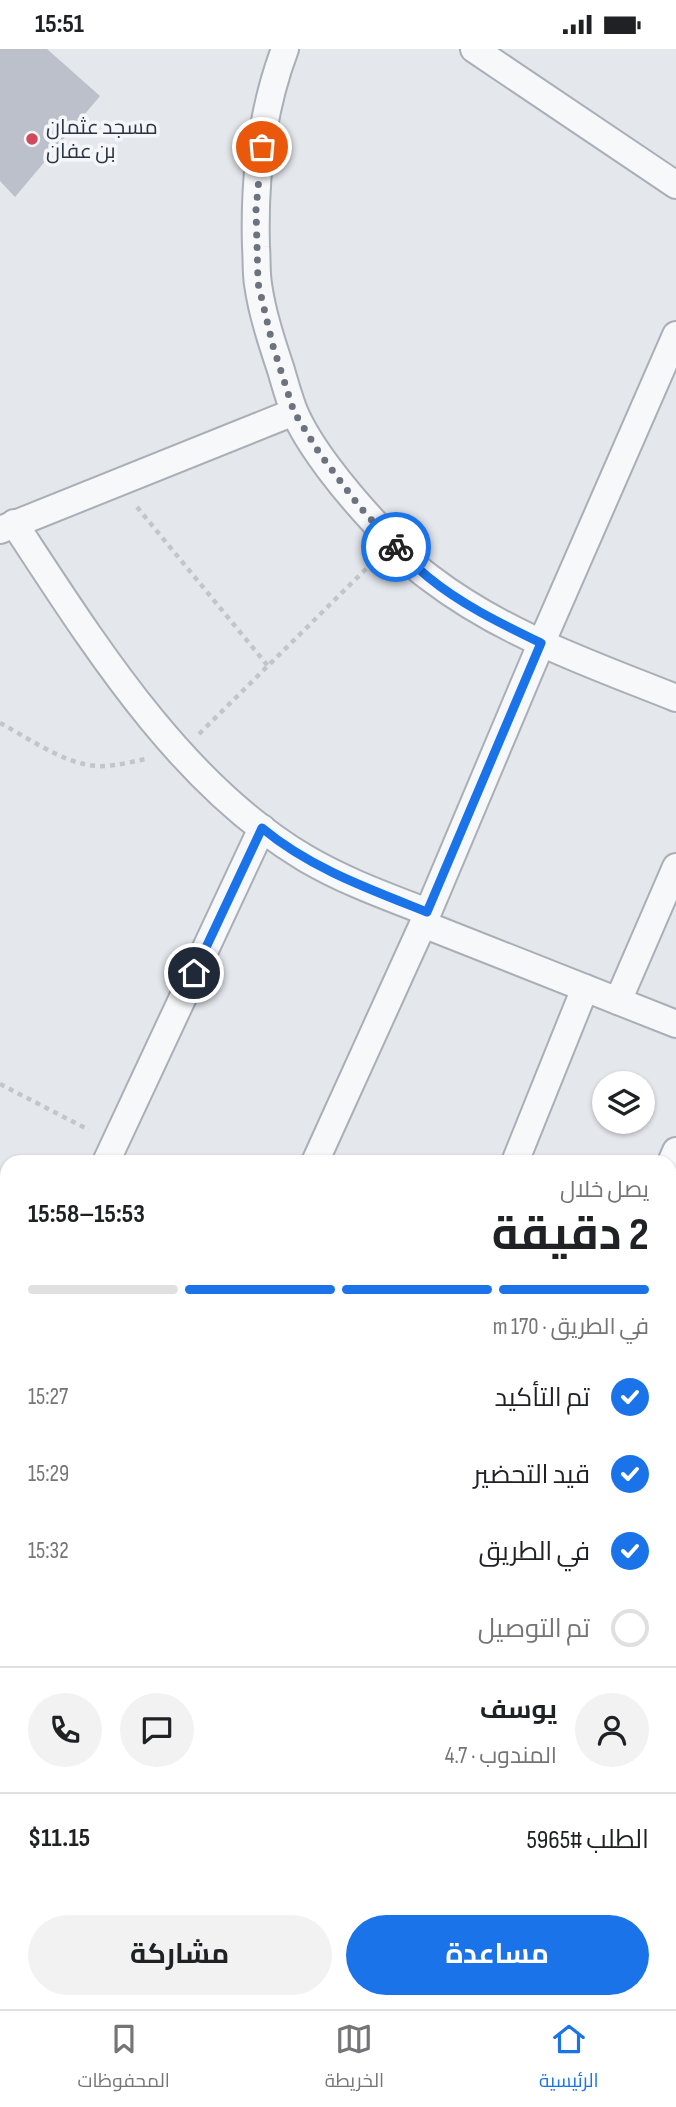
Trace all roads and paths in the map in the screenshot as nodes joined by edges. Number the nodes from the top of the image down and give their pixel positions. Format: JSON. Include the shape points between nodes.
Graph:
{"nodes":[{"id":1,"x":285,"y":49,"type":"edge"},
{"id":2,"x":474,"y":49,"type":"edge"},
{"id":3,"x":676,"y":185,"type":"edge"},
{"id":4,"x":676,"y":335,"type":"edge"},
{"id":5,"x":294,"y":412,"type":"junction"},
{"id":6,"x":116,"y":482,"type":"junction"},
{"id":7,"x":7,"y":526,"type":"edge"},
{"id":8,"x":392,"y":543,"type":"junction"},
{"id":9,"x":541,"y":643,"type":"junction"},
{"id":10,"x":268,"y":666,"type":"junction"},
{"id":11,"x":676,"y":698,"type":"edge"},
{"id":12,"x":0,"y":723,"type":"edge"},
{"id":13,"x":180,"y":753,"type":"junction"},
{"id":14,"x":262,"y":828,"type":"junction"},
{"id":15,"x":676,"y":867,"type":"edge"},
{"id":16,"x":425,"y":918,"type":"junction"},
{"id":17,"x":585,"y":988,"type":"junction"},
{"id":18,"x":618,"y":1001,"type":"junction"},
{"id":19,"x":676,"y":1024,"type":"edge"},
{"id":20,"x":0,"y":1084,"type":"edge"},
{"id":21,"x":111,"y":1153,"type":"edge"},
{"id":22,"x":318,"y":1155,"type":"edge"},
{"id":23,"x":518,"y":1155,"type":"edge"}],
"edges":[{"from":1,"to":5,"type":"street","via":[[266,121],[256,239],[258,283]]},
{"from":2,"to":3,"type":"street"},
{"from":4,"to":9,"type":"street"},
{"from":5,"to":6,"type":"street"},
{"from":5,"to":8,"type":"street","via":[[320,454]]},
{"from":6,"to":7,"type":"street"},
{"from":6,"to":10,"type":"path"},
{"from":7,"to":13,"type":"street"},
{"from":8,"to":9,"type":"street","via":[[457,598]]},
{"from":8,"to":10,"type":"path"},
{"from":9,"to":11,"type":"street"},
{"from":9,"to":16,"type":"street"},
{"from":10,"to":13,"type":"path"},
{"from":12,"to":13,"type":"path","via":[[69,759],[97,766]]},
{"from":13,"to":14,"type":"street"},
{"from":14,"to":16,"type":"street","via":[[305,859]]},
{"from":14,"to":21,"type":"street"},
{"from":15,"to":18,"type":"street"},
{"from":16,"to":17,"type":"street"},
{"from":16,"to":22,"type":"street"},
{"from":17,"to":18,"type":"street"},
{"from":17,"to":23,"type":"street"},
{"from":18,"to":19,"type":"street"},
{"from":20,"to":21,"type":"path"}]}
